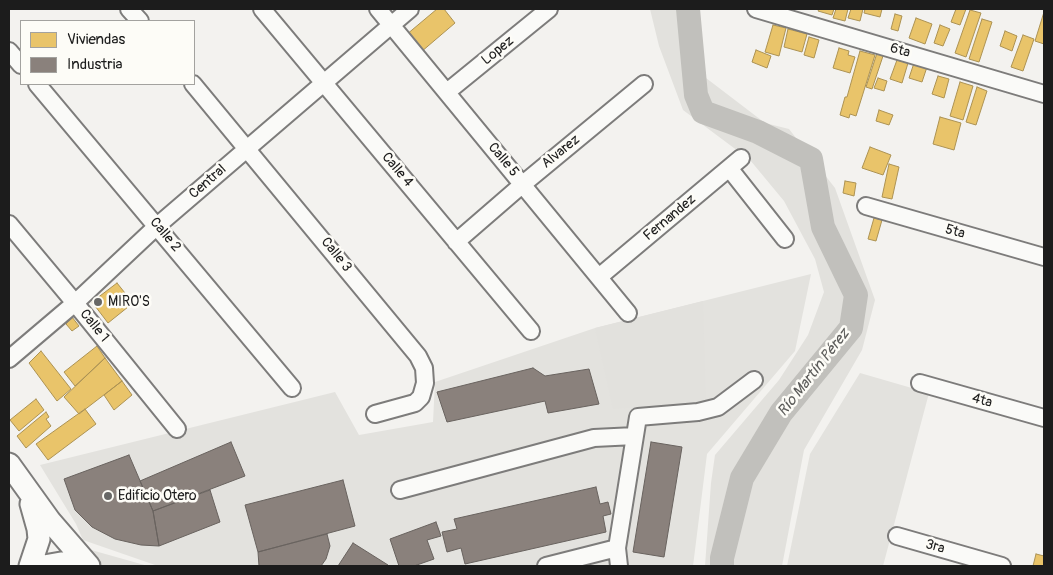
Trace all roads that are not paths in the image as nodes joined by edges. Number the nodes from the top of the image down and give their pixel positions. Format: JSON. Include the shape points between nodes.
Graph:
{"nodes":[{"id":1,"x":129,"y":9,"type":"edge"},
{"id":2,"x":262,"y":9,"type":"edge"},
{"id":3,"x":378,"y":9,"type":"edge"},
{"id":4,"x":410,"y":9,"type":"edge"},
{"id":5,"x":549,"y":9,"type":"edge"},
{"id":6,"x":756,"y":9,"type":"edge"},
{"id":7,"x":139,"y":20,"type":"edge"},
{"id":8,"x":391,"y":24,"type":"junction"},
{"id":9,"x":9,"y":51,"type":"edge"},
{"id":10,"x":20,"y":65,"type":"edge"},
{"id":11,"x":324,"y":82,"type":"junction"},
{"id":12,"x":644,"y":84,"type":"dead end"},
{"id":13,"x":38,"y":85,"type":"edge"},
{"id":14,"x":194,"y":85,"type":"edge"},
{"id":15,"x":446,"y":92,"type":"junction"},
{"id":16,"x":1044,"y":94,"type":"edge"},
{"id":17,"x":247,"y":147,"type":"junction"},
{"id":18,"x":523,"y":184,"type":"junction"},
{"id":19,"x":866,"y":206,"type":"dead end"},
{"id":20,"x":9,"y":224,"type":"edge"},
{"id":21,"x":157,"y":226,"type":"junction"},
{"id":22,"x":785,"y":239,"type":"dead end"},
{"id":23,"x":456,"y":242,"type":"junction"},
{"id":24,"x":1044,"y":257,"type":"edge"},
{"id":25,"x":599,"y":277,"type":"junction"},
{"id":26,"x":75,"y":303,"type":"junction"},
{"id":27,"x":628,"y":312,"type":"dead end"},
{"id":28,"x":530,"y":331,"type":"dead end"},
{"id":29,"x":9,"y":359,"type":"edge"},
{"id":30,"x":754,"y":380,"type":"dead end"},
{"id":31,"x":920,"y":383,"type":"dead end"},
{"id":32,"x":292,"y":388,"type":"dead end"},
{"id":33,"x":375,"y":414,"type":"dead end"},
{"id":34,"x":1044,"y":418,"type":"edge"},
{"id":35,"x":177,"y":429,"type":"dead end"},
{"id":36,"x":635,"y":436,"type":"junction"},
{"id":37,"x":15,"y":472,"type":"edge"},
{"id":38,"x":400,"y":490,"type":"dead end"},
{"id":39,"x":897,"y":536,"type":"dead end"},
{"id":40,"x":617,"y":548,"type":"junction"},
{"id":41,"x":30,"y":566,"type":"edge"},
{"id":42,"x":44,"y":566,"type":"edge"},
{"id":43,"x":82,"y":566,"type":"edge"},
{"id":44,"x":90,"y":566,"type":"edge"},
{"id":45,"x":546,"y":566,"type":"edge"},
{"id":46,"x":619,"y":566,"type":"edge"},
{"id":47,"x":1002,"y":566,"type":"edge"}],
"edges":[{"from":1,"to":7,"type":"street"},
{"from":2,"to":11,"type":"street","name":"Calle 4"},
{"from":3,"to":8,"type":"street","name":"Calle 5"},
{"from":4,"to":8,"type":"street","name":"Central"},
{"from":5,"to":15,"type":"street","name":"Lopez"},
{"from":6,"to":16,"type":"street","name":"6ta"},
{"from":8,"to":11,"type":"street","name":"Central"},
{"from":8,"to":15,"type":"street","name":"Calle 5"},
{"from":9,"to":10,"type":"street"},
{"from":11,"to":17,"type":"street","name":"Central"},
{"from":11,"to":23,"type":"street","name":"Calle 4"},
{"from":12,"to":18,"type":"street","name":"Alvarez"},
{"from":13,"to":21,"type":"street","name":"Calle 2"},
{"from":14,"to":17,"type":"street","name":"Calle 3"},
{"from":15,"to":18,"type":"street","name":"Calle 5"},
{"from":17,"to":21,"type":"street","name":"Central"},
{"from":17,"to":33,"type":"street","name":"Calle 3","via":[[418,356],[424,368],[426,382],[415,404]]},
{"from":18,"to":23,"type":"street","name":"Alvarez"},
{"from":18,"to":25,"type":"street","name":"Calle 5"},
{"from":19,"to":24,"type":"street","name":"5ta"},
{"from":20,"to":26,"type":"street","name":"Calle 1"},
{"from":21,"to":26,"type":"street","name":"Central"},
{"from":21,"to":32,"type":"street","name":"Calle 2"},
{"from":22,"to":25,"type":"street","name":"Fernandez","via":[[735,163]]},
{"from":23,"to":28,"type":"street","name":"Calle 4"},
{"from":25,"to":27,"type":"street","name":"Calle 5"},
{"from":26,"to":29,"type":"street","name":"Central"},
{"from":26,"to":35,"type":"street","name":"Calle 1"},
{"from":30,"to":36,"type":"street","via":[[718,406],[698,412],[638,417]]},
{"from":31,"to":34,"type":"street","name":"4ta"},
{"from":36,"to":38,"type":"street","via":[[594,438]]},
{"from":36,"to":40,"type":"street"},
{"from":37,"to":41,"type":"main road","via":[[32,505],[38,529],[39,539]]},
{"from":37,"to":44,"type":"main road","via":[[50,521]]},
{"from":39,"to":47,"type":"street","name":"3ra"},
{"from":40,"to":45,"type":"street"},
{"from":40,"to":46,"type":"street"},
{"from":42,"to":43,"type":"main road","via":[[61,563]]}]}
